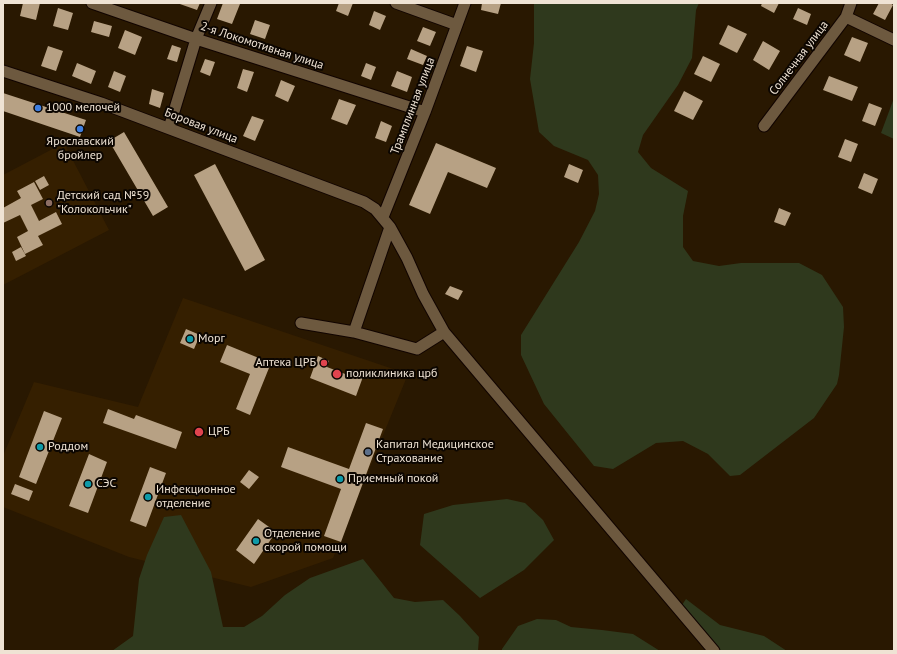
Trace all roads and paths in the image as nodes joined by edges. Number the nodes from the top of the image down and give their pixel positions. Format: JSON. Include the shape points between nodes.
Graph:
{"nodes":[{"id":1,"x":92,"y":3,"type":"edge"},
{"id":2,"x":211,"y":3,"type":"edge"},
{"id":3,"x":396,"y":3,"type":"edge"},
{"id":4,"x":465,"y":3,"type":"edge"},
{"id":5,"x":851,"y":3,"type":"edge"},
{"id":6,"x":846,"y":16,"type":"junction"},
{"id":7,"x":457,"y":25,"type":"junction"},
{"id":8,"x":196,"y":38,"type":"junction"},
{"id":9,"x":894,"y":40,"type":"edge"},
{"id":10,"x":3,"y":71,"type":"edge"},
{"id":11,"x":424,"y":112,"type":"junction"},
{"id":12,"x":764,"y":126,"type":"dead end"},
{"id":13,"x":169,"y":128,"type":"junction"},
{"id":14,"x":383,"y":217,"type":"junction"},
{"id":15,"x":390,"y":227,"type":"junction"},
{"id":16,"x":301,"y":323,"type":"dead end"},
{"id":17,"x":354,"y":332,"type":"junction"},
{"id":18,"x":444,"y":332,"type":"junction"},
{"id":19,"x":714,"y":651,"type":"edge"}],
"edges":[{"from":1,"to":8,"type":"street","name":"2-я Локомотивная улица"},
{"from":2,"to":8,"type":"street"},
{"from":3,"to":7,"type":"street"},
{"from":4,"to":7,"type":"street","name":"Трамплинная улица"},
{"from":5,"to":6,"type":"street","name":"Солнечная улица"},
{"from":6,"to":9,"type":"street"},
{"from":6,"to":12,"type":"street","name":"Солнечная улица"},
{"from":7,"to":11,"type":"street","name":"Трамплинная улица"},
{"from":8,"to":11,"type":"street","name":"2-я Локомотивная улица"},
{"from":8,"to":13,"type":"street"},
{"from":10,"to":13,"type":"street","name":"Боровая улица"},
{"from":11,"to":14,"type":"street","name":"Трамплинная улица"},
{"from":13,"to":14,"type":"street","name":"Боровая улица","via":[[364,202]]},
{"from":14,"to":15,"type":"street","name":"Боровая улица"},
{"from":15,"to":17,"type":"street"},
{"from":15,"to":18,"type":"street","name":"Боровая улица"},
{"from":16,"to":17,"type":"street"},
{"from":17,"to":18,"type":"street","via":[[416,349]]},
{"from":18,"to":19,"type":"street","name":"Боровая улица"}]}
